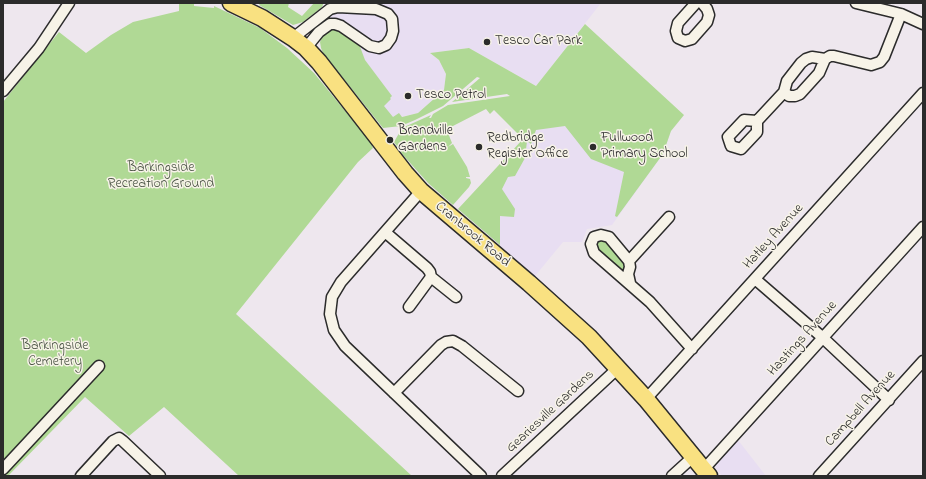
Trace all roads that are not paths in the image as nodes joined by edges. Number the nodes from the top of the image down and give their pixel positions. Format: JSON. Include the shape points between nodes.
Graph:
{"nodes":[{"id":1,"x":69,"y":3,"type":"edge"},
{"id":2,"x":231,"y":3,"type":"edge"},
{"id":3,"x":696,"y":3,"type":"edge"},
{"id":4,"x":702,"y":3,"type":"edge"},
{"id":5,"x":856,"y":3,"type":"edge"},
{"id":6,"x":901,"y":14,"type":"junction"},
{"id":7,"x":923,"y":24,"type":"edge"},
{"id":8,"x":300,"y":43,"type":"junction"},
{"id":9,"x":825,"y":59,"type":"junction"},
{"id":10,"x":3,"y":91,"type":"edge"},
{"id":11,"x":784,"y":92,"type":"junction"},
{"id":12,"x":923,"y":93,"type":"edge"},
{"id":13,"x":757,"y":121,"type":"dead end"},
{"id":14,"x":421,"y":191,"type":"junction"},
{"id":15,"x":669,"y":217,"type":"dead end"},
{"id":16,"x":923,"y":227,"type":"edge"},
{"id":17,"x":385,"y":232,"type":"junction"},
{"id":18,"x":629,"y":261,"type":"junction"},
{"id":19,"x":431,"y":277,"type":"junction"},
{"id":20,"x":755,"y":279,"type":"junction"},
{"id":21,"x":630,"y":283,"type":"junction"},
{"id":22,"x":456,"y":297,"type":"dead end"},
{"id":23,"x":409,"y":307,"type":"dead end"},
{"id":24,"x":822,"y":338,"type":"junction"},
{"id":25,"x":692,"y":349,"type":"junction"},
{"id":26,"x":923,"y":360,"type":"edge"},
{"id":27,"x":99,"y":366,"type":"dead end"},
{"id":28,"x":618,"y":368,"type":"junction"},
{"id":29,"x":514,"y":385,"type":"dead end"},
{"id":30,"x":394,"y":393,"type":"junction"},
{"id":31,"x":646,"y":399,"type":"junction"},
{"id":32,"x":888,"y":400,"type":"junction"},
{"id":33,"x":694,"y":456,"type":"junction"},
{"id":34,"x":3,"y":469,"type":"edge"},
{"id":35,"x":707,"y":473,"type":"edge"},
{"id":36,"x":81,"y":476,"type":"edge"},
{"id":37,"x":160,"y":476,"type":"edge"},
{"id":38,"x":481,"y":476,"type":"edge"},
{"id":39,"x":502,"y":476,"type":"edge"},
{"id":40,"x":672,"y":476,"type":"edge"},
{"id":41,"x":819,"y":476,"type":"edge"}],
"edges":[{"from":1,"to":10,"type":"street","via":[[39,48]]},
{"from":2,"to":8,"type":"main road","name":"Cranbrook Road","via":[[255,14]]},
{"from":3,"to":4,"type":"street","via":[[678,23],[678,38],[686,41],[692,39],[707,22],[709,15]]},
{"from":5,"to":6,"type":"street"},
{"from":6,"to":7,"type":"street"},
{"from":6,"to":9,"type":"street","via":[[880,62],[871,65],[834,56]]},
{"from":8,"to":8,"type":"street","via":[[326,12],[338,7],[376,8],[392,19],[391,38],[386,45],[379,48],[370,46],[335,24],[330,24]]},
{"from":8,"to":14,"type":"main road","name":"Cranbrook Road","via":[[317,59],[404,173]]},
{"from":9,"to":11,"type":"street","via":[[806,59],[787,81]]},
{"from":9,"to":11,"type":"street","via":[[819,73],[800,94],[789,96]]},
{"from":11,"to":13,"type":"street"},
{"from":12,"to":20,"type":"street","name":"Hatley Avenue"},
{"from":14,"to":17,"type":"street"},
{"from":14,"to":28,"type":"main road","name":"Cranbrook Road","via":[[583,331]]},
{"from":15,"to":18,"type":"street"},
{"from":16,"to":24,"type":"street","name":"Hastings Avenue"},
{"from":17,"to":19,"type":"street","via":[[428,268]]},
{"from":17,"to":30,"type":"street","via":[[341,282],[332,297],[330,314],[334,330],[345,346]]},
{"from":18,"to":21,"type":"street"},
{"from":18,"to":21,"type":"street","via":[[609,237],[601,235],[594,238],[591,244],[594,253]]},
{"from":19,"to":22,"type":"street"},
{"from":19,"to":23,"type":"street"},
{"from":20,"to":24,"type":"street"},
{"from":20,"to":25,"type":"street","name":"Hatley Avenue"},
{"from":21,"to":25,"type":"street"},
{"from":24,"to":32,"type":"street"},
{"from":24,"to":35,"type":"street","name":"Hastings Avenue"},
{"from":25,"to":31,"type":"street","name":"Hatley Avenue"},
{"from":26,"to":32,"type":"street","name":"Campbell Avenue"},
{"from":27,"to":34,"type":"street"},
{"from":28,"to":31,"type":"main road","name":"Cranbrook Road"},
{"from":28,"to":39,"type":"street","name":"Geariesville Gardens"},
{"from":29,"to":30,"type":"street","via":[[453,341],[441,345]]},
{"from":30,"to":38,"type":"street"},
{"from":31,"to":33,"type":"main road","name":"Cranbrook Road"},
{"from":32,"to":41,"type":"street","name":"Campbell Avenue"},
{"from":33,"to":35,"type":"main road","name":"Cranbrook Road"},
{"from":33,"to":40,"type":"street"},
{"from":36,"to":37,"type":"street","via":[[113,441],[119,438]]}]}
